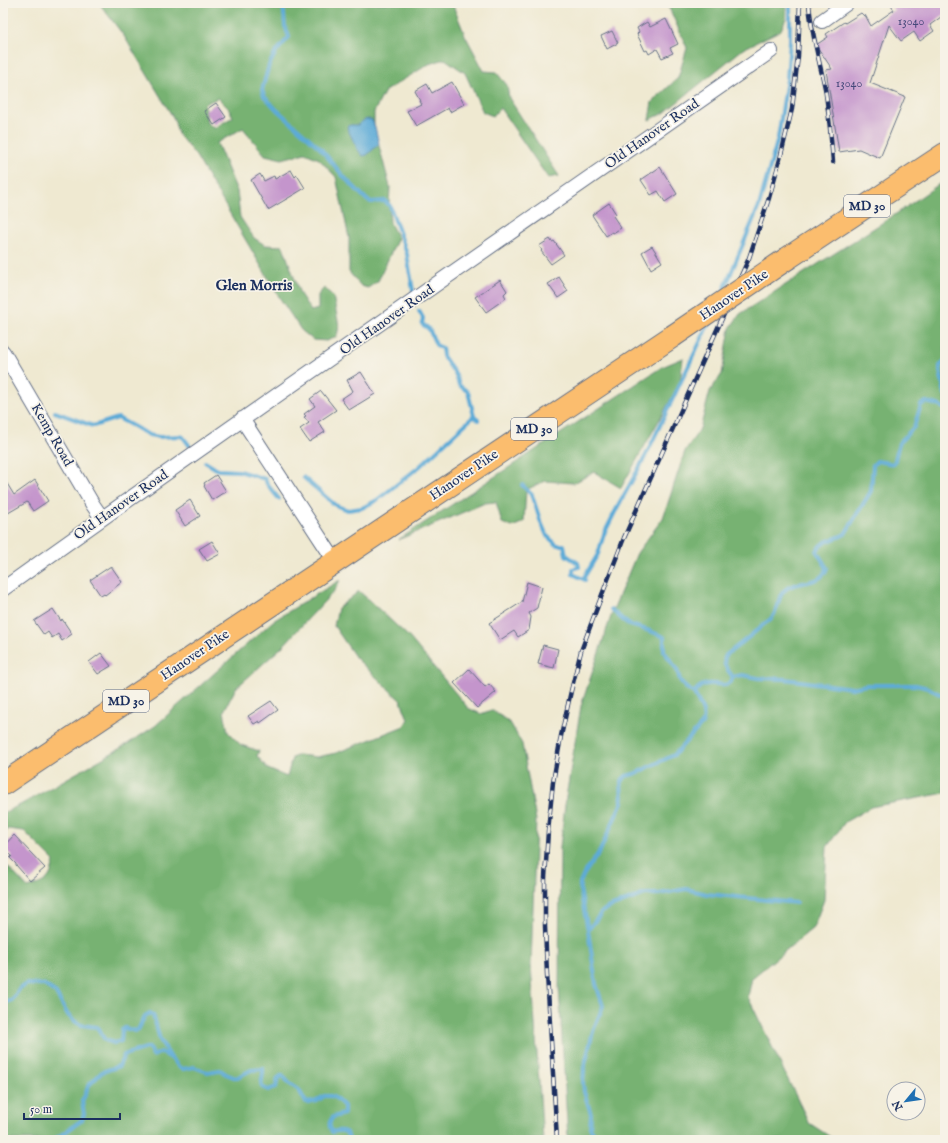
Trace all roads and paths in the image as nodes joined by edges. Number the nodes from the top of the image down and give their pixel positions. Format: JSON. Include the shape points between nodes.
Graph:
{"nodes":[{"id":1,"x":847,"y":3,"type":"edge"},
{"id":2,"x":822,"y":21,"type":"dead end"},
{"id":3,"x":771,"y":52,"type":"dead end"},
{"id":4,"x":945,"y":154,"type":"edge"},
{"id":5,"x":3,"y":352,"type":"edge"},
{"id":6,"x":242,"y":419,"type":"junction"},
{"id":7,"x":102,"y":518,"type":"junction"},
{"id":8,"x":335,"y":561,"type":"junction"},
{"id":9,"x":3,"y":589,"type":"edge"},
{"id":10,"x":3,"y":784,"type":"edge"}],
"edges":[{"from":1,"to":2,"type":"street"},
{"from":3,"to":6,"type":"street","name":"Old Hanover Road"},
{"from":4,"to":8,"type":"highway","name":"Hanover Pike","number":"MD 30","bridge":true},
{"from":5,"to":7,"type":"street","name":"Kemp Road"},
{"from":6,"to":7,"type":"street","name":"Old Hanover Road"},
{"from":6,"to":8,"type":"street"},
{"from":7,"to":9,"type":"street","name":"Old Hanover Road"},
{"from":8,"to":10,"type":"highway","name":"Hanover Pike","number":"MD 30"}]}
